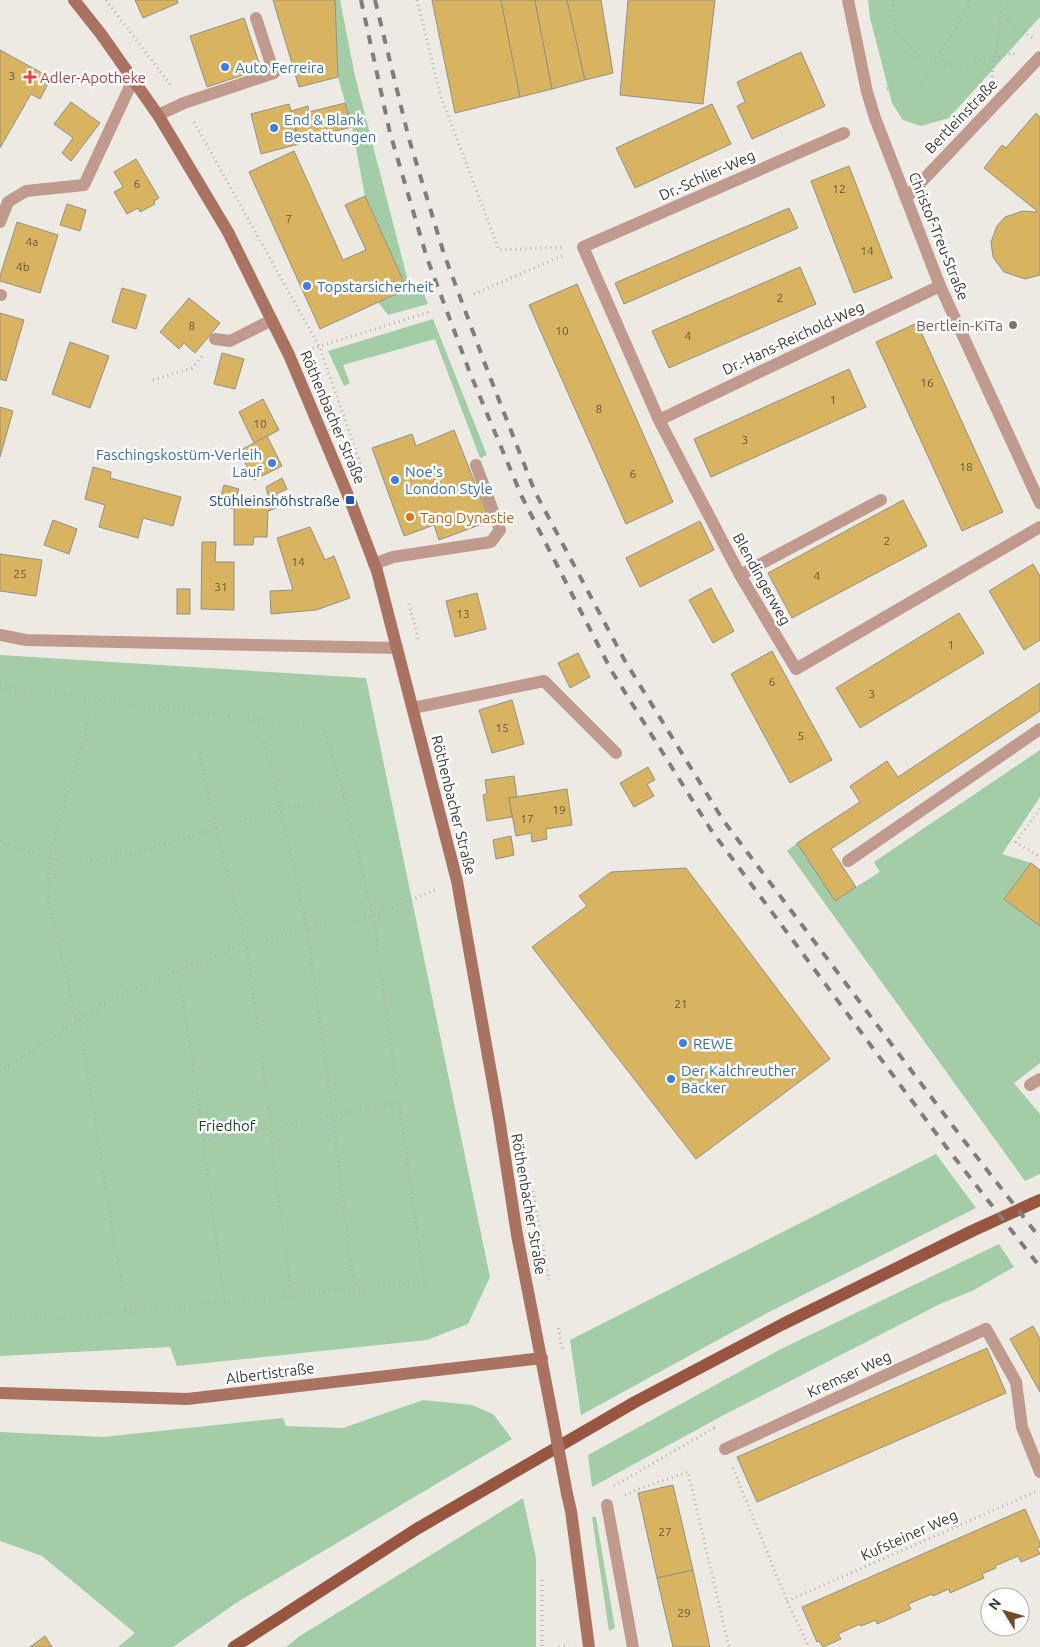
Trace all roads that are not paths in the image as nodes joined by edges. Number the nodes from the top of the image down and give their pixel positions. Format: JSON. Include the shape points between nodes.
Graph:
{"nodes":[{"id":1,"x":74,"y":0,"type":"edge"},
{"id":2,"x":848,"y":0,"type":"edge"},
{"id":3,"x":256,"y":18,"type":"dead end"},
{"id":4,"x":1040,"y":57,"type":"edge"},
{"id":5,"x":133,"y":80,"type":"junction"},
{"id":6,"x":158,"y":114,"type":"junction"},
{"id":7,"x":844,"y":133,"type":"dead end"},
{"id":8,"x":906,"y":198,"type":"junction"},
{"id":9,"x":0,"y":222,"type":"edge"},
{"id":10,"x":583,"y":247,"type":"joint"},
{"id":11,"x":940,"y":286,"type":"junction"},
{"id":12,"x":272,"y":320,"type":"junction"},
{"id":13,"x":215,"y":339,"type":"road end"},
{"id":14,"x":659,"y":420,"type":"junction"},
{"id":15,"x":476,"y":465,"type":"dead end"},
{"id":16,"x":881,"y":500,"type":"dead end"},
{"id":17,"x":1040,"y":503,"type":"edge"},
{"id":18,"x":1040,"y":527,"type":"edge"},
{"id":19,"x":374,"y":564,"type":"junction"},
{"id":20,"x":740,"y":575,"type":"junction"},
{"id":21,"x":0,"y":635,"type":"edge"},
{"id":22,"x":397,"y":648,"type":"junction"},
{"id":23,"x":413,"y":708,"type":"junction"},
{"id":24,"x":1040,"y":729,"type":"edge"},
{"id":25,"x":616,"y":754,"type":"dead end"},
{"id":26,"x":848,"y":861,"type":"dead end"},
{"id":27,"x":1040,"y":1200,"type":"edge"},
{"id":28,"x":542,"y":1358,"type":"junction"},
{"id":29,"x":0,"y":1393,"type":"edge"},
{"id":30,"x":725,"y":1449,"type":"road end"},
{"id":31,"x":1040,"y":1472,"type":"edge"},
{"id":32,"x":607,"y":1505,"type":"road end"},
{"id":33,"x":234,"y":1647,"type":"edge"},
{"id":34,"x":589,"y":1647,"type":"edge"},
{"id":35,"x":634,"y":1647,"type":"edge"}],
"edges":[{"from":1,"to":5,"type":"main road","name":"Röthenbacher Straße"},
{"from":2,"to":8,"type":"street","name":"Christof-Treu-Straße","via":[[875,118]]},
{"from":3,"to":6,"type":"street","via":[[274,73]]},
{"from":4,"to":8,"type":"street","name":"Bertleinstraße"},
{"from":5,"to":6,"type":"main road","name":"Röthenbacher Straße"},
{"from":5,"to":9,"type":"street","via":[[84,184],[26,191],[8,202]]},
{"from":6,"to":12,"type":"main road","name":"Röthenbacher Straße","via":[[228,232]]},
{"from":7,"to":10,"type":"street","name":"Dr.-Schlier-Weg"},
{"from":8,"to":11,"type":"street","name":"Christof-Treu-Straße"},
{"from":10,"to":14,"type":"street","name":"Blendingerweg"},
{"from":11,"to":14,"type":"street","name":"Dr.-Hans-Reichold-Weg"},
{"from":11,"to":17,"type":"street","name":"Christof-Treu-Straße"},
{"from":12,"to":13,"type":"street","via":[[230,341]]},
{"from":12,"to":19,"type":"main road","name":"Röthenbacher Straße","via":[[350,500]]},
{"from":14,"to":20,"type":"street","name":"Blendingerweg"},
{"from":15,"to":19,"type":"street","via":[[500,530],[491,542],[393,557]]},
{"from":16,"to":20,"type":"street"},
{"from":18,"to":20,"type":"street","name":"Blendingerweg","via":[[796,669]]},
{"from":19,"to":22,"type":"main road","name":"Röthenbacher Straße"},
{"from":21,"to":22,"type":"street","via":[[26,640]]},
{"from":22,"to":23,"type":"main road","name":"Röthenbacher Straße"},
{"from":23,"to":25,"type":"street","via":[[544,681]]},
{"from":23,"to":28,"type":"main road","name":"Röthenbacher Straße","via":[[456,881],[517,1235]]},
{"from":24,"to":26,"type":"street"},
{"from":27,"to":33,"type":"main road","via":[[783,1324],[635,1402],[415,1530]]},
{"from":28,"to":29,"type":"main road","name":"Albertistraße","via":[[187,1399]]},
{"from":28,"to":34,"type":"main road","name":"Röthenbacher Straße","bridge":true,"via":[[570,1511]]},
{"from":30,"to":31,"type":"street","name":"Kremser Weg","via":[[986,1328],[1016,1382],[1022,1426]]},
{"from":32,"to":35,"type":"street"}]}
